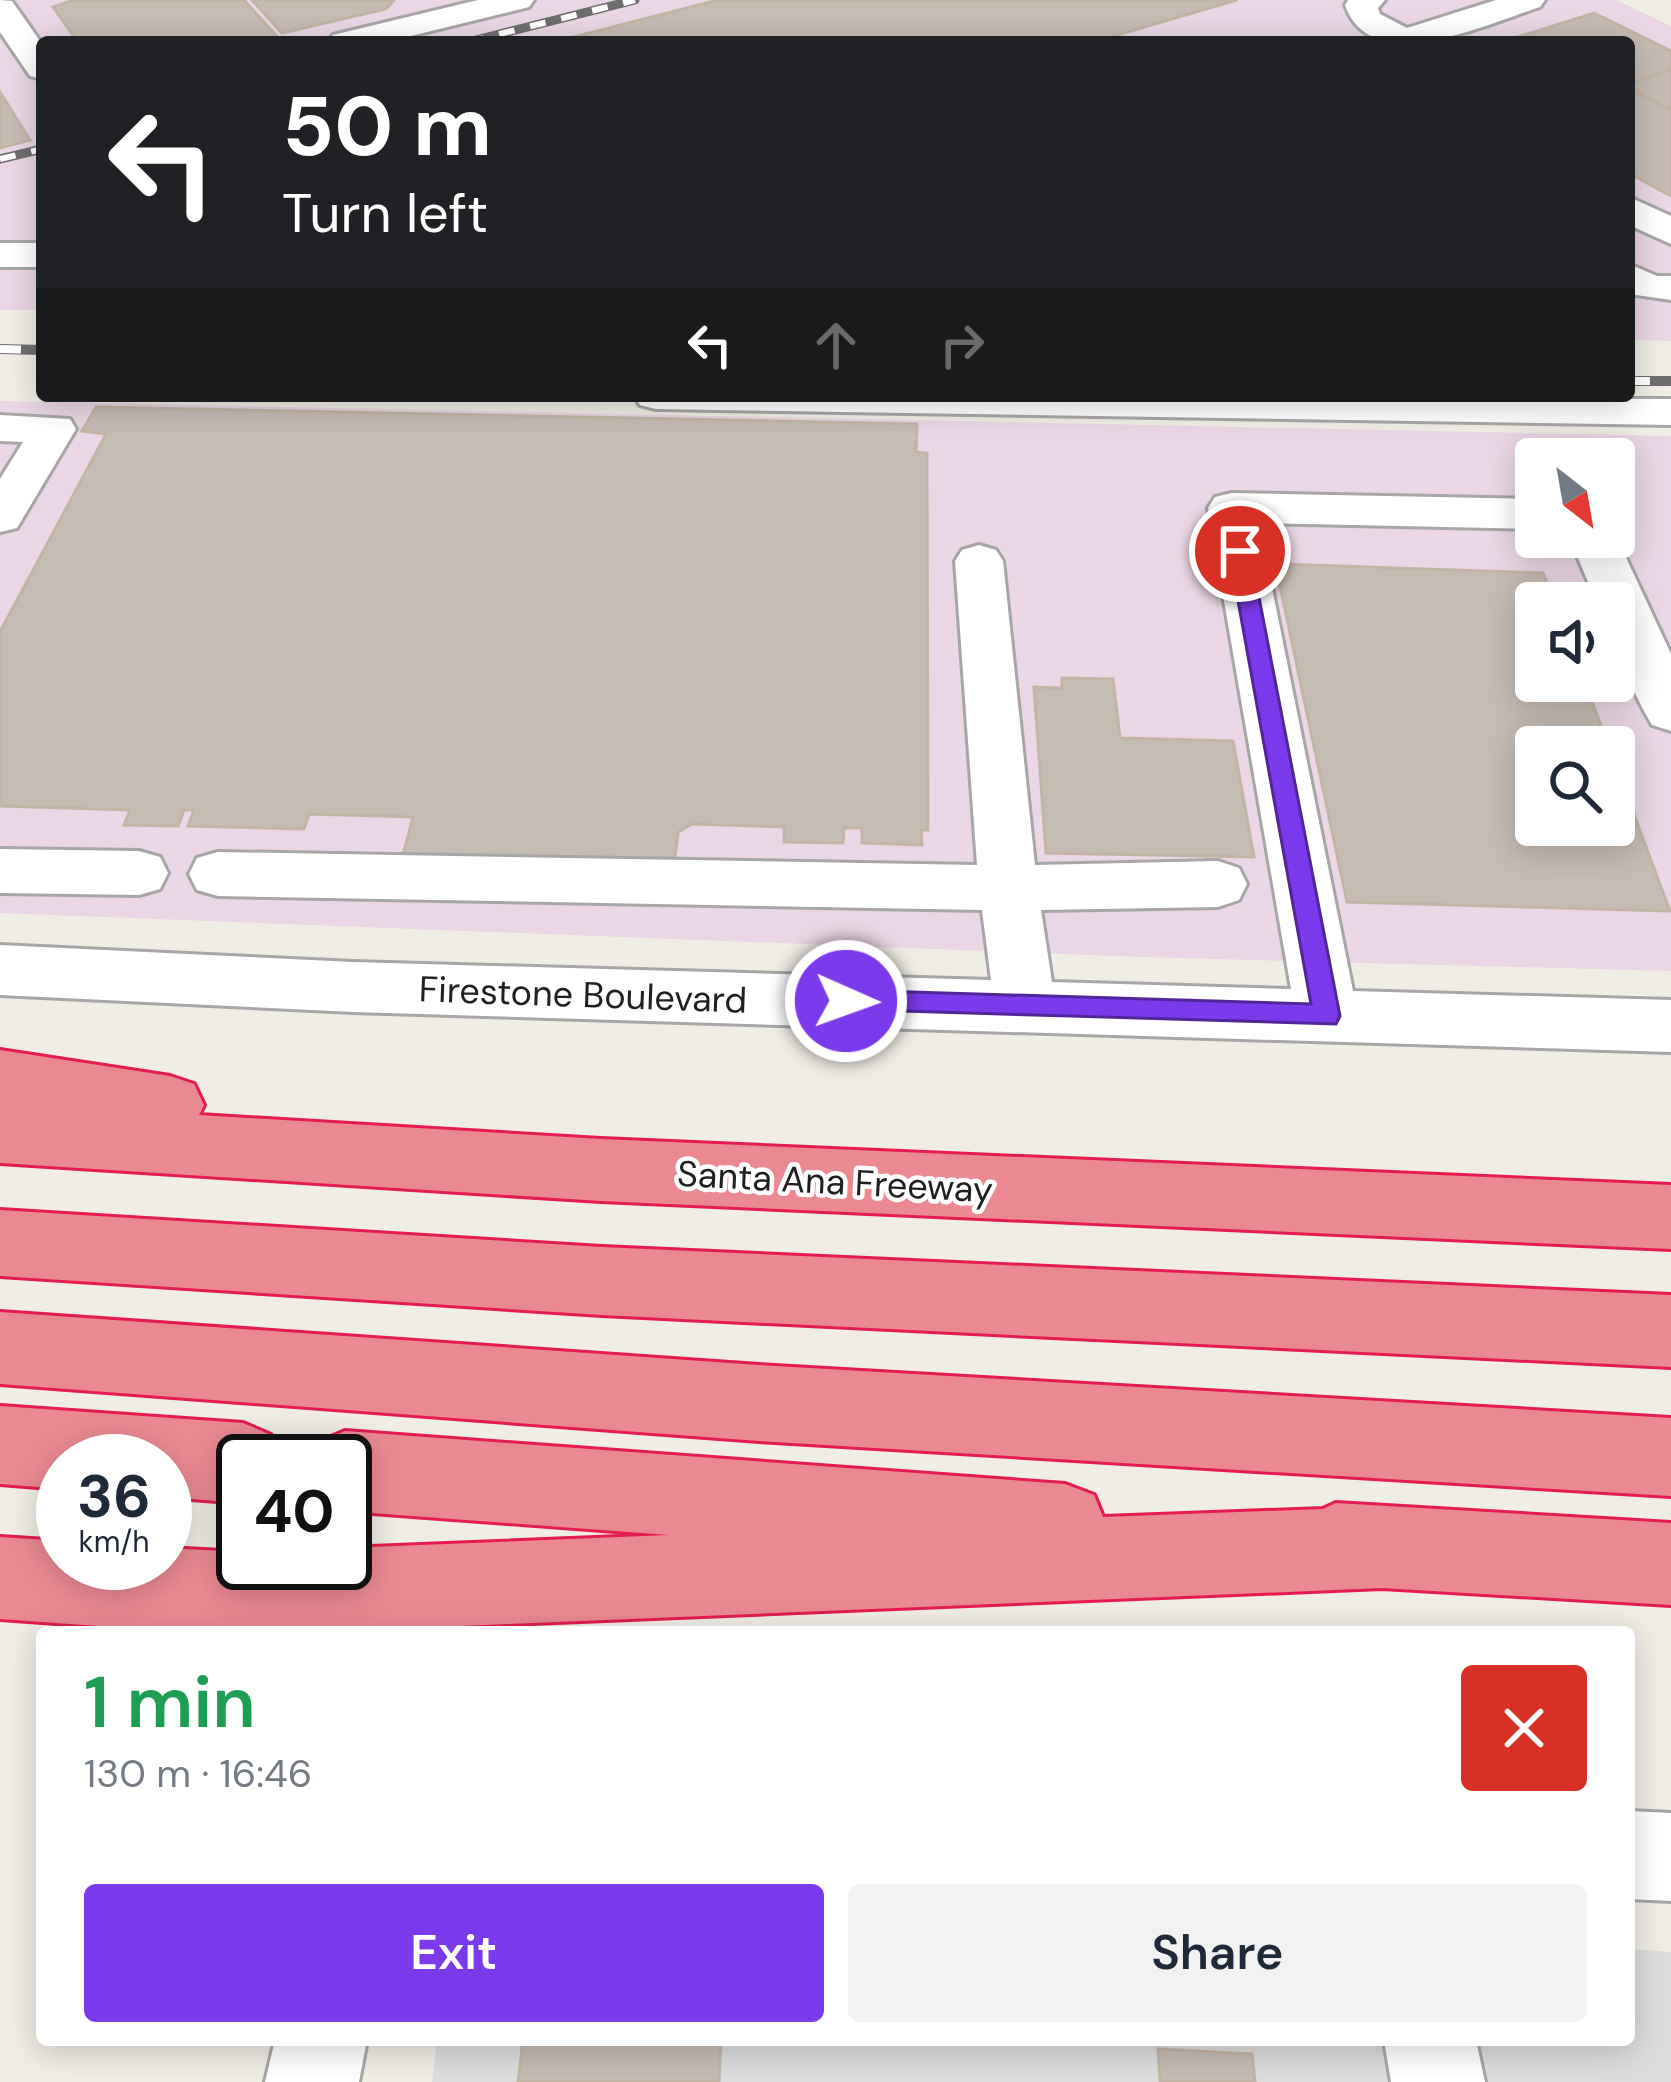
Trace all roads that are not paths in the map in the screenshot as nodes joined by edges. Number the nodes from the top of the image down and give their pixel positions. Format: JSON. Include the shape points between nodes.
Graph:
{"nodes":[{"id":1,"x":13,"y":0,"type":"edge"},
{"id":2,"x":1369,"y":0,"type":"edge"},
{"id":3,"x":1528,"y":0,"type":"edge"},
{"id":4,"x":511,"y":1,"type":"edge"},
{"id":5,"x":0,"y":5,"type":"edge"},
{"id":6,"x":435,"y":9,"type":"edge"},
{"id":7,"x":361,"y":36,"type":"edge"},
{"id":8,"x":1392,"y":36,"type":"edge"},
{"id":9,"x":1416,"y":36,"type":"edge"},
{"id":10,"x":36,"y":60,"type":"edge"},
{"id":11,"x":1635,"y":212,"type":"edge"},
{"id":12,"x":1671,"y":232,"type":"edge"},
{"id":13,"x":0,"y":255,"type":"edge"},
{"id":14,"x":36,"y":255,"type":"edge"},
{"id":15,"x":1635,"y":280,"type":"edge"},
{"id":16,"x":1671,"y":288,"type":"edge"},
{"id":17,"x":1037,"y":402,"type":"edge"},
{"id":18,"x":1671,"y":412,"type":"edge"},
{"id":19,"x":0,"y":428,"type":"edge"},
{"id":20,"x":1515,"y":514,"type":"edge"},
{"id":21,"x":0,"y":517,"type":"edge"},
{"id":22,"x":1602,"y":558,"type":"edge"},
{"id":23,"x":980,"y":561,"type":"dead end"},
{"id":24,"x":1671,"y":712,"type":"edge"},
{"id":25,"x":0,"y":871,"type":"edge"},
{"id":26,"x":139,"y":873,"type":"dead end"},
{"id":27,"x":218,"y":874,"type":"dead end"},
{"id":28,"x":1218,"y":884,"type":"dead end"},
{"id":29,"x":1008,"y":888,"type":"junction"},
{"id":30,"x":0,"y":970,"type":"edge"},
{"id":31,"x":1025,"y":1007,"type":"junction"},
{"id":32,"x":1327,"y":1016,"type":"junction"},
{"id":33,"x":1671,"y":1026,"type":"edge"},
{"id":34,"x":0,"y":1079,"type":"edge"},
{"id":35,"x":0,"y":1133,"type":"edge"},
{"id":36,"x":601,"y":1170,"type":"junction"},
{"id":37,"x":1671,"y":1217,"type":"edge"},
{"id":38,"x":0,"y":1243,"type":"edge"},
{"id":39,"x":1671,"y":1331,"type":"edge"},
{"id":40,"x":0,"y":1348,"type":"edge"},
{"id":41,"x":0,"y":1445,"type":"edge"},
{"id":42,"x":1671,"y":1457,"type":"edge"},
{"id":43,"x":216,"y":1461,"type":"edge"},
{"id":44,"x":372,"y":1473,"type":"edge"},
{"id":45,"x":1382,"y":1547,"type":"junction"},
{"id":46,"x":1671,"y":1564,"type":"edge"},
{"id":47,"x":0,"y":1578,"type":"edge"},
{"id":48,"x":1635,"y":1855,"type":"edge"},
{"id":49,"x":1671,"y":1857,"type":"edge"},
{"id":50,"x":320,"y":2046,"type":"edge"},
{"id":51,"x":1431,"y":2046,"type":"edge"},
{"id":52,"x":312,"y":2082,"type":"edge"},
{"id":53,"x":1438,"y":2082,"type":"edge"}],
"edges":[{"from":1,"to":5,"type":"street"},
{"from":2,"to":8,"type":"street","via":[[1361,5],[1366,19]]},
{"from":3,"to":9,"type":"street"},
{"from":4,"to":6,"type":"street"},
{"from":5,"to":10,"type":"street"},
{"from":6,"to":7,"type":"street"},
{"from":11,"to":12,"type":"street"},
{"from":13,"to":14,"type":"street"},
{"from":15,"to":16,"type":"street"},
{"from":17,"to":18,"type":"street"},
{"from":19,"to":21,"type":"street","via":[[54,429]]},
{"from":20,"to":32,"type":"street","via":[[1232,508]]},
{"from":22,"to":24,"type":"street"},
{"from":23,"to":29,"type":"street"},
{"from":25,"to":26,"type":"street"},
{"from":27,"to":29,"type":"street"},
{"from":28,"to":29,"type":"street"},
{"from":29,"to":31,"type":"street"},
{"from":30,"to":31,"type":"street","name":"Firestone Boulevard"},
{"from":31,"to":32,"type":"street","name":"Firestone Boulevard"},
{"from":32,"to":33,"type":"street","name":"Firestone Boulevard"},
{"from":34,"to":36,"type":"highway"},
{"from":35,"to":36,"type":"highway","name":"Santa Ana Freeway"},
{"from":36,"to":37,"type":"highway","name":"Santa Ana Freeway"},
{"from":38,"to":39,"type":"highway","via":[[602,1281]]},
{"from":40,"to":42,"type":"highway"},
{"from":41,"to":43,"type":"highway"},
{"from":44,"to":45,"type":"highway"},
{"from":45,"to":46,"type":"highway"},
{"from":45,"to":47,"type":"highway","via":[[232,1594]]},
{"from":48,"to":49,"type":"street"},
{"from":50,"to":52,"type":"street"},
{"from":51,"to":53,"type":"street"}]}
